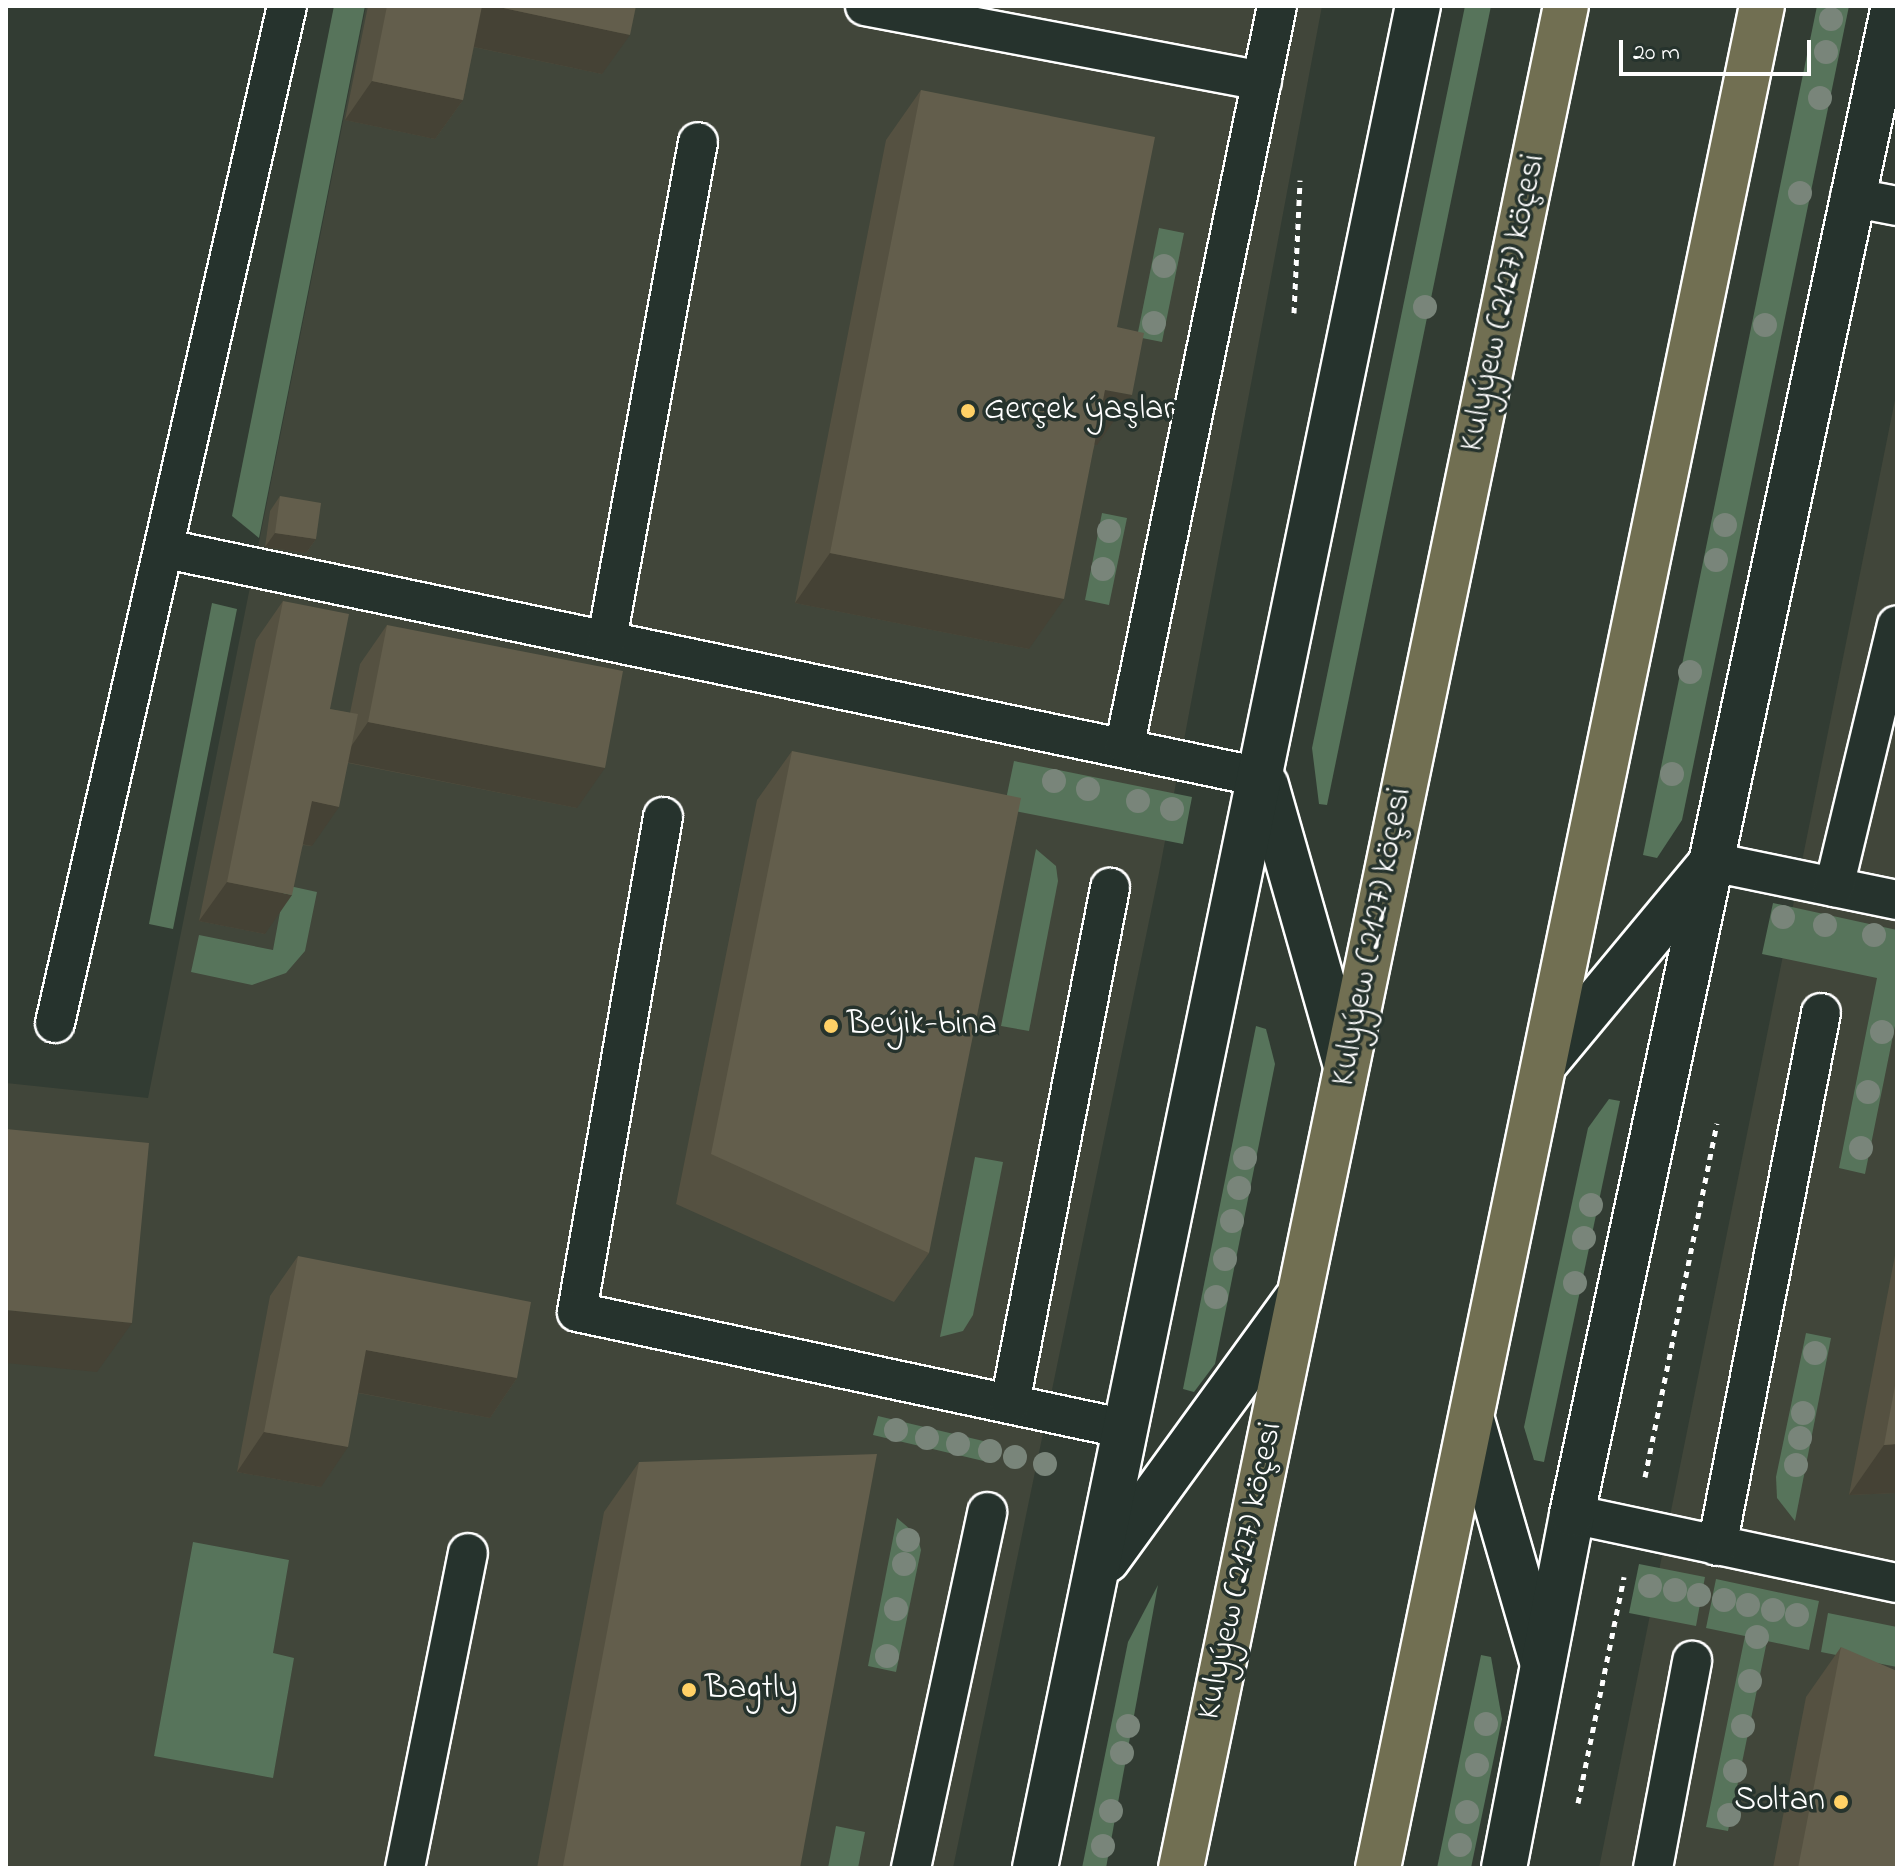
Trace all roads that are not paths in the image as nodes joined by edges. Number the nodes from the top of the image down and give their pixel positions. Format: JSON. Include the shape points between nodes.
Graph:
{"nodes":[{"id":1,"x":287,"y":6,"type":"edge"},
{"id":2,"x":865,"y":6,"type":"edge"},
{"id":3,"x":1277,"y":6,"type":"edge"},
{"id":4,"x":1418,"y":6,"type":"edge"},
{"id":5,"x":1566,"y":6,"type":"edge"},
{"id":6,"x":1762,"y":6,"type":"edge"},
{"id":7,"x":1894,"y":6,"type":"edge"},
{"id":8,"x":1262,"y":81,"type":"junction"},
{"id":9,"x":698,"y":142,"type":"dead end"},
{"id":10,"x":1850,"y":197,"type":"junction"},
{"id":11,"x":1897,"y":206,"type":"edge"},
{"id":12,"x":166,"y":549,"type":"junction"},
{"id":13,"x":1897,"y":625,"type":"edge"},
{"id":14,"x":607,"y":639,"type":"junction"},
{"id":15,"x":1125,"y":744,"type":"junction"},
{"id":16,"x":1265,"y":778,"type":"junction"},
{"id":17,"x":663,"y":817,"type":"dead end"},
{"id":18,"x":1712,"y":862,"type":"junction"},
{"id":19,"x":1834,"y":887,"type":"junction"},
{"id":20,"x":1110,"y":888,"type":"dead end"},
{"id":21,"x":1897,"y":900,"type":"edge"},
{"id":22,"x":1821,"y":1013,"type":"dead end"},
{"id":23,"x":55,"y":1023,"type":"dead end"},
{"id":24,"x":1546,"y":1062,"type":"junction"},
{"id":25,"x":1345,"y":1063,"type":"junction"},
{"id":26,"x":1296,"y":1300,"type":"junction"},
{"id":27,"x":1010,"y":1403,"type":"junction"},
{"id":28,"x":1472,"y":1420,"type":"junction"},
{"id":29,"x":1126,"y":1429,"type":"junction"},
{"id":30,"x":987,"y":1512,"type":"dead end"},
{"id":31,"x":1572,"y":1514,"type":"junction"},
{"id":32,"x":1717,"y":1546,"type":"junction"},
{"id":33,"x":468,"y":1553,"type":"dead end"},
{"id":34,"x":1099,"y":1572,"type":"junction"},
{"id":35,"x":1897,"y":1583,"type":"edge"},
{"id":36,"x":1692,"y":1661,"type":"dead end"},
{"id":37,"x":1545,"y":1671,"type":"junction"},
{"id":38,"x":405,"y":1868,"type":"edge"},
{"id":39,"x":911,"y":1868,"type":"edge"},
{"id":40,"x":1035,"y":1868,"type":"edge"},
{"id":41,"x":1181,"y":1868,"type":"edge"},
{"id":42,"x":1378,"y":1868,"type":"edge"},
{"id":43,"x":1504,"y":1868,"type":"edge"},
{"id":44,"x":1653,"y":1868,"type":"edge"}],
"edges":[{"from":1,"to":12,"type":"lane"},
{"from":2,"to":8,"type":"lane"},
{"from":3,"to":8,"type":"lane"},
{"from":4,"to":16,"type":"street"},
{"from":5,"to":25,"type":"highway","name":"Kulyýew (2127) köçesi"},
{"from":6,"to":24,"type":"highway"},
{"from":7,"to":10,"type":"street"},
{"from":8,"to":15,"type":"lane"},
{"from":9,"to":14,"type":"lane"},
{"from":10,"to":11,"type":"lane"},
{"from":10,"to":18,"type":"street"},
{"from":12,"to":14,"type":"lane"},
{"from":12,"to":23,"type":"lane"},
{"from":13,"to":19,"type":"lane"},
{"from":14,"to":15,"type":"lane"},
{"from":15,"to":16,"type":"lane"},
{"from":16,"to":25,"type":"street"},
{"from":16,"to":29,"type":"street"},
{"from":17,"to":27,"type":"lane","via":[[577,1312]]},
{"from":18,"to":19,"type":"lane"},
{"from":18,"to":24,"type":"street"},
{"from":18,"to":31,"type":"street"},
{"from":19,"to":21,"type":"lane"},
{"from":20,"to":27,"type":"lane"},
{"from":22,"to":32,"type":"lane"},
{"from":24,"to":28,"type":"highway"},
{"from":25,"to":26,"type":"highway","name":"Kulyýew (2127) köçesi","via":[[1332,1158]]},
{"from":26,"to":34,"type":"street"},
{"from":26,"to":41,"type":"highway","name":"Kulyýew (2127) köçesi"},
{"from":27,"to":29,"type":"lane"},
{"from":28,"to":37,"type":"street"},
{"from":28,"to":42,"type":"highway"},
{"from":29,"to":34,"type":"street"},
{"from":30,"to":39,"type":"lane"},
{"from":31,"to":32,"type":"lane"},
{"from":31,"to":37,"type":"street"},
{"from":32,"to":35,"type":"lane"},
{"from":33,"to":38,"type":"lane"},
{"from":34,"to":40,"type":"street"},
{"from":36,"to":44,"type":"lane"},
{"from":37,"to":43,"type":"street"}]}
